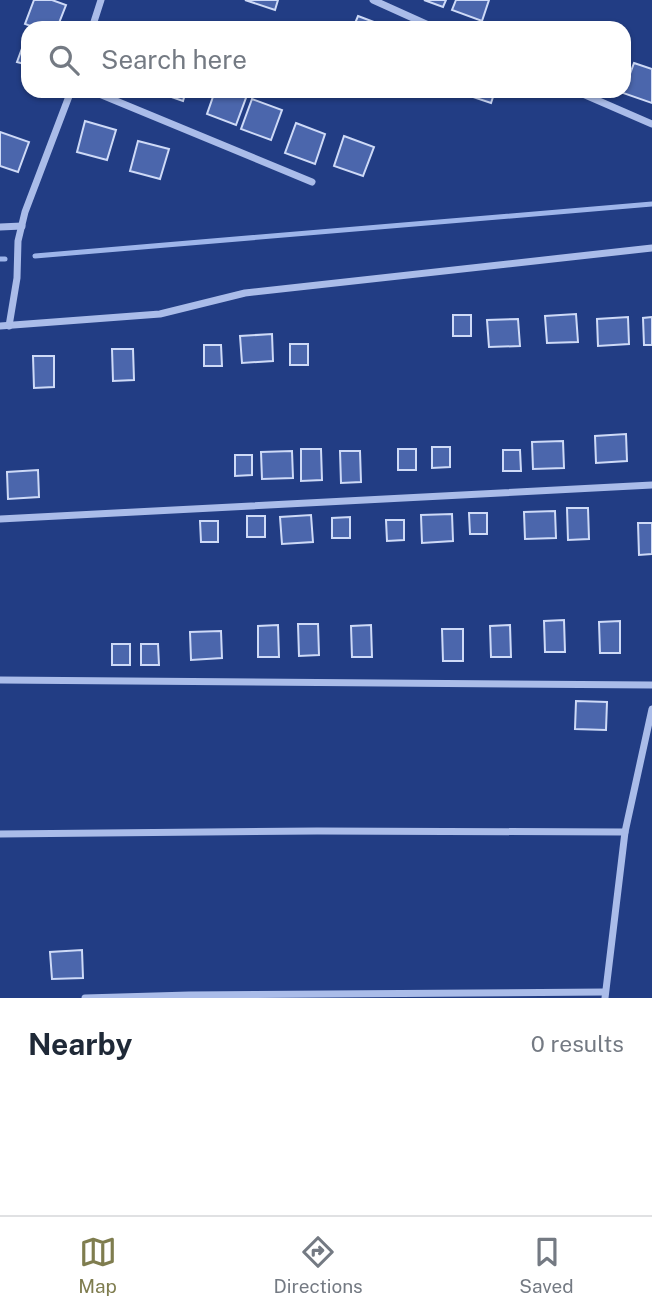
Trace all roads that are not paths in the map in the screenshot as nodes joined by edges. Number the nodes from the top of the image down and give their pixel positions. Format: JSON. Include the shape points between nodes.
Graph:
{"nodes":[{"id":1,"x":101,"y":0,"type":"edge"},
{"id":2,"x":373,"y":0,"type":"edge"},
{"id":3,"x":94,"y":21,"type":"edge"},
{"id":4,"x":420,"y":21,"type":"edge"},
{"id":5,"x":69,"y":98,"type":"edge"},
{"id":6,"x":109,"y":98,"type":"edge"},
{"id":7,"x":592,"y":98,"type":"edge"},
{"id":8,"x":652,"y":124,"type":"edge"},
{"id":9,"x":313,"y":182,"type":"dead end"},
{"id":10,"x":22,"y":226,"type":"junction"},
{"id":11,"x":0,"y":227,"type":"edge"},
{"id":12,"x":652,"y":248,"type":"edge"},
{"id":13,"x":9,"y":326,"type":"junction"},
{"id":14,"x":0,"y":327,"type":"edge"},
{"id":15,"x":652,"y":485,"type":"edge"},
{"id":16,"x":0,"y":519,"type":"edge"},
{"id":17,"x":0,"y":680,"type":"edge"},
{"id":18,"x":652,"y":685,"type":"edge"},
{"id":19,"x":652,"y":709,"type":"edge"},
{"id":20,"x":625,"y":832,"type":"junction"},
{"id":21,"x":0,"y":834,"type":"edge"},
{"id":22,"x":605,"y":995,"type":"edge"},
{"id":23,"x":85,"y":998,"type":"edge"}],
"edges":[{"from":1,"to":3,"type":"street"},
{"from":2,"to":4,"type":"street"},
{"from":5,"to":10,"type":"street"},
{"from":6,"to":9,"type":"street"},
{"from":7,"to":8,"type":"street"},
{"from":10,"to":11,"type":"street"},
{"from":10,"to":13,"type":"street"},
{"from":12,"to":13,"type":"street","via":[[245,293],[160,314]]},
{"from":13,"to":14,"type":"street"},
{"from":15,"to":16,"type":"street"},
{"from":17,"to":18,"type":"street"},
{"from":19,"to":20,"type":"street"},
{"from":20,"to":21,"type":"street"},
{"from":20,"to":22,"type":"street"},
{"from":22,"to":23,"type":"street"}]}
